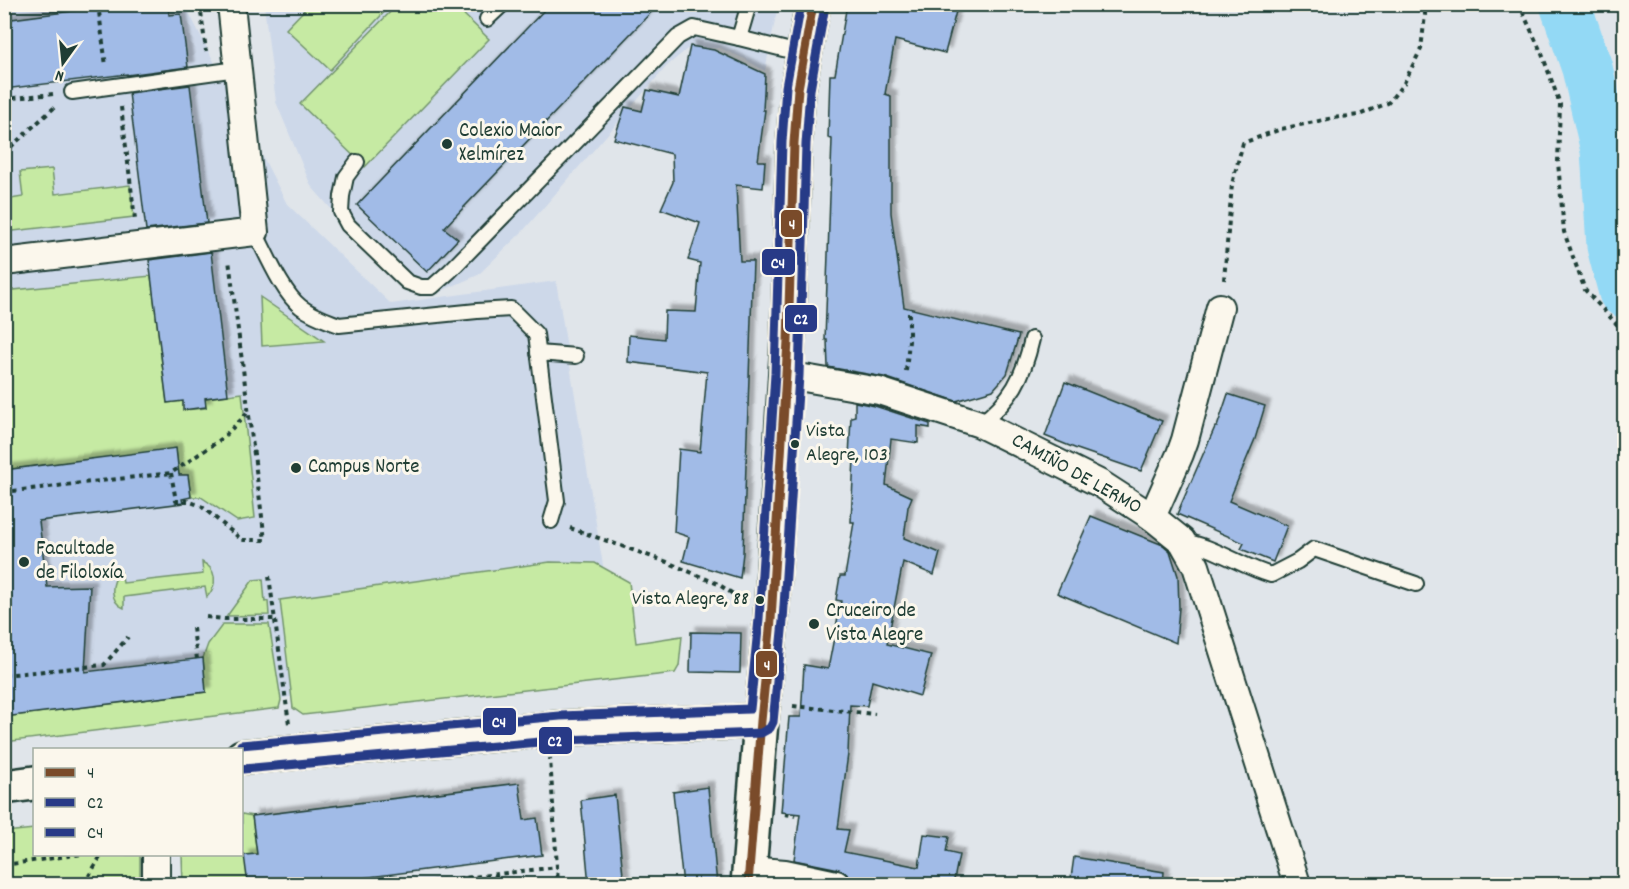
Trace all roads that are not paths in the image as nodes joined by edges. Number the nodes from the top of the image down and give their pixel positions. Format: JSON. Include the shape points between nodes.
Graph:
{"nodes":[{"id":1,"x":231,"y":4,"type":"edge"},
{"id":2,"x":502,"y":4,"type":"edge"},
{"id":3,"x":749,"y":4,"type":"edge"},
{"id":4,"x":813,"y":4,"type":"edge"},
{"id":5,"x":487,"y":19,"type":"dead end"},
{"id":6,"x":739,"y":38,"type":"junction"},
{"id":7,"x":803,"y":54,"type":"junction"},
{"id":8,"x":237,"y":69,"type":"junction"},
{"id":9,"x":72,"y":92,"type":"road end"},
{"id":10,"x":357,"y":162,"type":"dead end"},
{"id":11,"x":255,"y":232,"type":"junction"},
{"id":12,"x":4,"y":262,"type":"edge"},
{"id":13,"x":1220,"y":307,"type":"road end"},
{"id":14,"x":1032,"y":339,"type":"dead end"},
{"id":15,"x":538,"y":353,"type":"junction"},
{"id":16,"x":576,"y":356,"type":"dead end"},
{"id":17,"x":786,"y":375,"type":"junction"},
{"id":18,"x":980,"y":424,"type":"junction"},
{"id":19,"x":1152,"y":518,"type":"junction"},
{"id":20,"x":551,"y":521,"type":"road end"},
{"id":21,"x":1182,"y":541,"type":"junction"},
{"id":22,"x":1416,"y":585,"type":"dead end"},
{"id":23,"x":761,"y":721,"type":"junction"},
{"id":24,"x":243,"y":758,"type":"edge"},
{"id":25,"x":33,"y":783,"type":"edge"},
{"id":26,"x":4,"y":787,"type":"edge"},
{"id":27,"x":156,"y":856,"type":"edge"},
{"id":28,"x":749,"y":878,"type":"edge"},
{"id":29,"x":156,"y":885,"type":"edge"},
{"id":30,"x":836,"y":885,"type":"edge"},
{"id":31,"x":1298,"y":885,"type":"edge"}],
"edges":[{"from":1,"to":8,"type":"street"},
{"from":2,"to":5,"type":"lane"},
{"from":3,"to":6,"type":"lane"},
{"from":4,"to":7,"type":"main road"},
{"from":6,"to":7,"type":"lane"},
{"from":6,"to":10,"type":"lane","via":[[694,28],[678,37],[432,287],[407,282],[348,225],[341,212],[342,196],[346,177]]},
{"from":7,"to":17,"type":"main road","via":[[794,143]]},
{"from":8,"to":9,"type":"lane"},
{"from":8,"to":11,"type":"street"},
{"from":11,"to":12,"type":"street"},
{"from":11,"to":15,"type":"lane","via":[[288,293],[318,317],[339,325],[511,309],[536,334]]},
{"from":13,"to":19,"type":"street","via":[[1183,447]]},
{"from":14,"to":18,"type":"lane","via":[[1017,383],[995,412]]},
{"from":15,"to":16,"type":"lane"},
{"from":15,"to":20,"type":"lane","via":[[557,501]]},
{"from":17,"to":18,"type":"street","name":"CAMIÑO DE LERMO","via":[[879,391]]},
{"from":17,"to":23,"type":"main road"},
{"from":18,"to":19,"type":"street","name":"CAMIÑO DE LERMO","via":[[1101,484]]},
{"from":19,"to":21,"type":"street","name":"CAMIÑO DE LERMO"},
{"from":21,"to":22,"type":"lane","via":[[1217,548],[1254,570],[1272,575],[1314,549]]},
{"from":21,"to":31,"type":"street","name":"CAMIÑO DE LERMO","via":[[1196,566]]},
{"from":23,"to":24,"type":"main road","via":[[561,728]]},
{"from":23,"to":28,"type":"main road"},
{"from":25,"to":26,"type":"main road"},
{"from":27,"to":29,"type":"street"},
{"from":28,"to":30,"type":"street","via":[[785,873]]}]}
